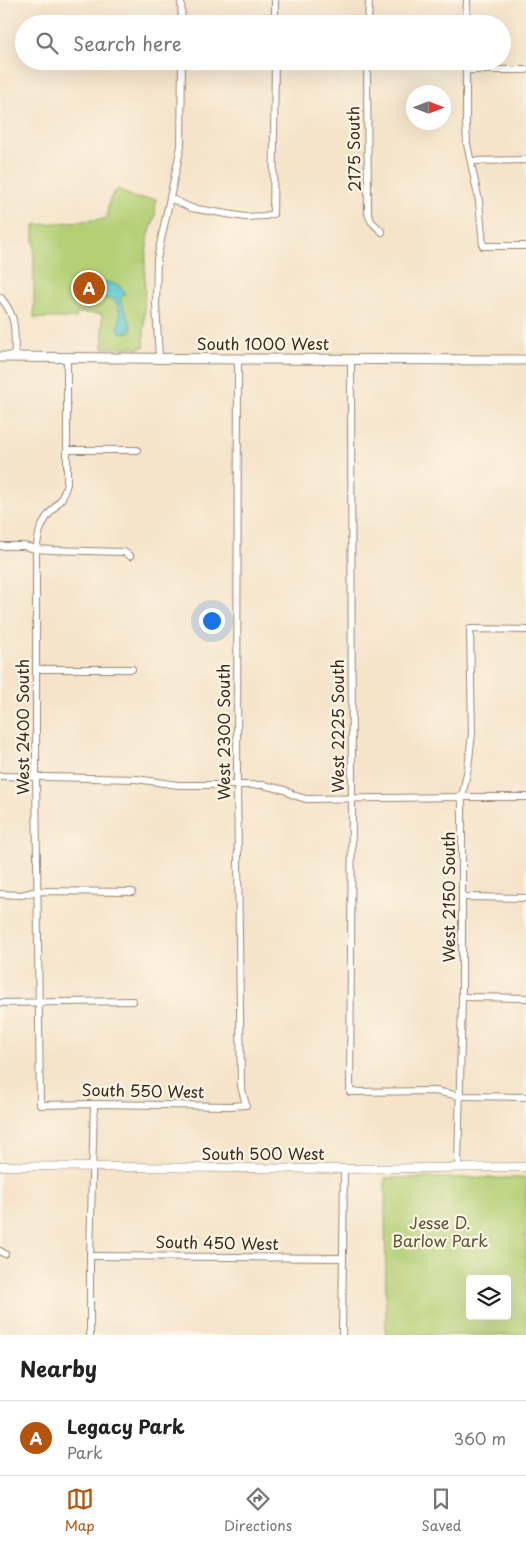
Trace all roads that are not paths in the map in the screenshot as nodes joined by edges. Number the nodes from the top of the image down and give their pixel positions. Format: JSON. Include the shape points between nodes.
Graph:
{"nodes":[{"id":1,"x":182,"y":0,"type":"edge"},
{"id":2,"x":274,"y":0,"type":"edge"},
{"id":3,"x":369,"y":0,"type":"edge"},
{"id":4,"x":467,"y":0,"type":"edge"},
{"id":5,"x":182,"y":15,"type":"edge"},
{"id":6,"x":275,"y":15,"type":"edge"},
{"id":7,"x":368,"y":15,"type":"edge"},
{"id":8,"x":466,"y":15,"type":"edge"},
{"id":9,"x":182,"y":70,"type":"edge"},
{"id":10,"x":275,"y":70,"type":"edge"},
{"id":11,"x":367,"y":70,"type":"edge"},
{"id":12,"x":466,"y":70,"type":"joint"},
{"id":13,"x":526,"y":70,"type":"edge"},
{"id":14,"x":526,"y":160,"type":"edge"},
{"id":15,"x":471,"y":161,"type":"junction"},
{"id":16,"x":170,"y":198,"type":"junction"},
{"id":17,"x":382,"y":232,"type":"dead end"},
{"id":18,"x":526,"y":246,"type":"edge"},
{"id":19,"x":0,"y":297,"type":"edge"},
{"id":20,"x":0,"y":357,"type":"edge"},
{"id":21,"x":15,"y":357,"type":"junction"},
{"id":22,"x":67,"y":357,"type":"junction"},
{"id":23,"x":159,"y":358,"type":"junction"},
{"id":24,"x":238,"y":359,"type":"junction"},
{"id":25,"x":351,"y":360,"type":"junction"},
{"id":26,"x":526,"y":360,"type":"edge"},
{"id":27,"x":68,"y":450,"type":"junction"},
{"id":28,"x":137,"y":450,"type":"dead end"},
{"id":29,"x":0,"y":546,"type":"edge"},
{"id":30,"x":36,"y":549,"type":"junction"},
{"id":31,"x":130,"y":556,"type":"dead end"},
{"id":32,"x":526,"y":630,"type":"edge"},
{"id":33,"x":132,"y":669,"type":"dead end"},
{"id":34,"x":36,"y":670,"type":"junction"},
{"id":35,"x":0,"y":776,"type":"edge"},
{"id":36,"x":36,"y":776,"type":"junction"},
{"id":37,"x":238,"y":785,"type":"junction"},
{"id":38,"x":462,"y":797,"type":"junction"},
{"id":39,"x":526,"y":797,"type":"edge"},
{"id":40,"x":352,"y":798,"type":"junction"},
{"id":41,"x":38,"y":891,"type":"junction"},
{"id":42,"x":132,"y":892,"type":"dead end"},
{"id":43,"x":0,"y":894,"type":"edge"},
{"id":44,"x":463,"y":897,"type":"junction"},
{"id":45,"x":526,"y":898,"type":"edge"},
{"id":46,"x":462,"y":997,"type":"junction"},
{"id":47,"x":526,"y":998,"type":"edge"},
{"id":48,"x":133,"y":1001,"type":"dead end"},
{"id":49,"x":38,"y":1002,"type":"junction"},
{"id":50,"x":0,"y":1003,"type":"edge"},
{"id":51,"x":460,"y":1096,"type":"junction"},
{"id":52,"x":526,"y":1097,"type":"edge"},
{"id":53,"x":94,"y":1104,"type":"junction"},
{"id":54,"x":40,"y":1105,"type":"joint"},
{"id":55,"x":246,"y":1105,"type":"joint"},
{"id":56,"x":0,"y":1166,"type":"edge"},
{"id":57,"x":93,"y":1166,"type":"junction"},
{"id":58,"x":458,"y":1167,"type":"junction"},
{"id":59,"x":526,"y":1167,"type":"edge"},
{"id":60,"x":344,"y":1168,"type":"junction"},
{"id":61,"x":90,"y":1256,"type":"junction"},
{"id":62,"x":343,"y":1258,"type":"junction"},
{"id":63,"x":90,"y":1335,"type":"edge"},
{"id":64,"x":342,"y":1335,"type":"edge"}],
"edges":[{"from":1,"to":5,"type":"street"},
{"from":2,"to":6,"type":"street"},
{"from":3,"to":7,"type":"street"},
{"from":4,"to":8,"type":"street"},
{"from":9,"to":16,"type":"street","via":[[181,146]]},
{"from":10,"to":16,"type":"street","via":[[273,214],[245,216],[191,208]]},
{"from":11,"to":17,"type":"street","name":"2175 South","via":[[368,213]]},
{"from":12,"to":13,"type":"street"},
{"from":12,"to":15,"type":"street","via":[[467,144]]},
{"from":14,"to":15,"type":"street"},
{"from":15,"to":18,"type":"street","via":[[483,246]]},
{"from":16,"to":23,"type":"street","via":[[157,259]]},
{"from":19,"to":21,"type":"street","via":[[9,307],[14,321]]},
{"from":20,"to":21,"type":"main road","name":"South 1000 West"},
{"from":21,"to":22,"type":"main road","name":"South 1000 West"},
{"from":22,"to":23,"type":"main road","name":"South 1000 West"},
{"from":22,"to":27,"type":"street","name":"West 2400 South"},
{"from":23,"to":24,"type":"main road","name":"South 1000 West"},
{"from":24,"to":25,"type":"main road","name":"South 1000 West"},
{"from":24,"to":37,"type":"street","name":"West 2300 South"},
{"from":25,"to":26,"type":"main road","name":"South 1000 West"},
{"from":25,"to":40,"type":"street","name":"West 2225 South"},
{"from":27,"to":28,"type":"street"},
{"from":27,"to":30,"type":"street","name":"West 2400 South","via":[[67,484],[62,498],[40,530]]},
{"from":29,"to":30,"type":"street"},
{"from":30,"to":31,"type":"street","via":[[124,552]]},
{"from":30,"to":34,"type":"street","name":"West 2400 South"},
{"from":32,"to":38,"type":"street","name":"West 2150 South","via":[[470,629],[472,733]]},
{"from":33,"to":34,"type":"street"},
{"from":34,"to":36,"type":"street","name":"West 2400 South"},
{"from":35,"to":36,"type":"street"},
{"from":36,"to":37,"type":"street","via":[[136,779],[178,785]]},
{"from":36,"to":41,"type":"street","name":"West 2400 South"},
{"from":37,"to":40,"type":"street","via":[[272,786],[306,799]]},
{"from":37,"to":55,"type":"street","name":"West 2300 South","via":[[241,1086]]},
{"from":38,"to":39,"type":"street"},
{"from":38,"to":40,"type":"street"},
{"from":38,"to":44,"type":"street","name":"West 2150 South"},
{"from":40,"to":51,"type":"street","name":"West 2225 South","via":[[350,1092],[435,1092]]},
{"from":41,"to":42,"type":"street"},
{"from":41,"to":43,"type":"street","via":[[22,895]]},
{"from":41,"to":49,"type":"street","name":"West 2400 South"},
{"from":44,"to":45,"type":"street"},
{"from":44,"to":46,"type":"street","name":"West 2150 South"},
{"from":46,"to":47,"type":"street"},
{"from":46,"to":51,"type":"street","name":"West 2150 South"},
{"from":48,"to":49,"type":"street"},
{"from":49,"to":50,"type":"street"},
{"from":49,"to":54,"type":"street","name":"West 2400 South"},
{"from":51,"to":52,"type":"street"},
{"from":51,"to":58,"type":"street","name":"West 2150 South"},
{"from":53,"to":54,"type":"street","name":"South 550 West"},
{"from":53,"to":55,"type":"street","name":"South 550 West"},
{"from":53,"to":57,"type":"street"},
{"from":56,"to":57,"type":"street","name":"South 500 West"},
{"from":57,"to":60,"type":"street","name":"South 500 West"},
{"from":57,"to":61,"type":"street"},
{"from":58,"to":59,"type":"street","name":"South 500 West"},
{"from":58,"to":60,"type":"street","name":"South 500 West"},
{"from":60,"to":62,"type":"street"},
{"from":61,"to":62,"type":"street","name":"South 450 West"},
{"from":61,"to":63,"type":"street"},
{"from":62,"to":64,"type":"street"}]}
